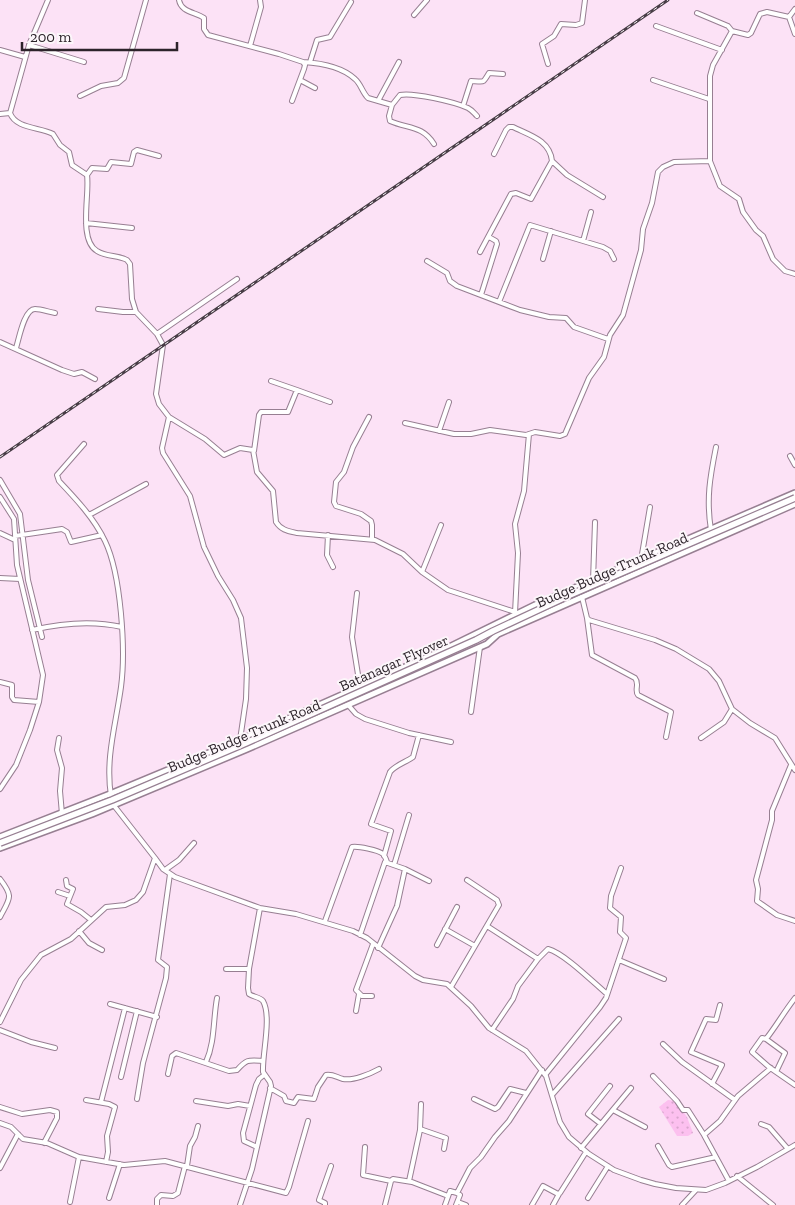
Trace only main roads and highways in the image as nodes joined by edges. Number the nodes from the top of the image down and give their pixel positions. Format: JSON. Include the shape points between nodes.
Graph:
{"nodes":[{"id":1,"x":795,"y":498,"type":"edge"},
{"id":2,"x":1,"y":846,"type":"edge"}],
"edges":[{"from":1,"to":2,"type":"main road","name":"Batanagar Flyover","bridge":true,"via":[[570,595],[246,743]]}]}
